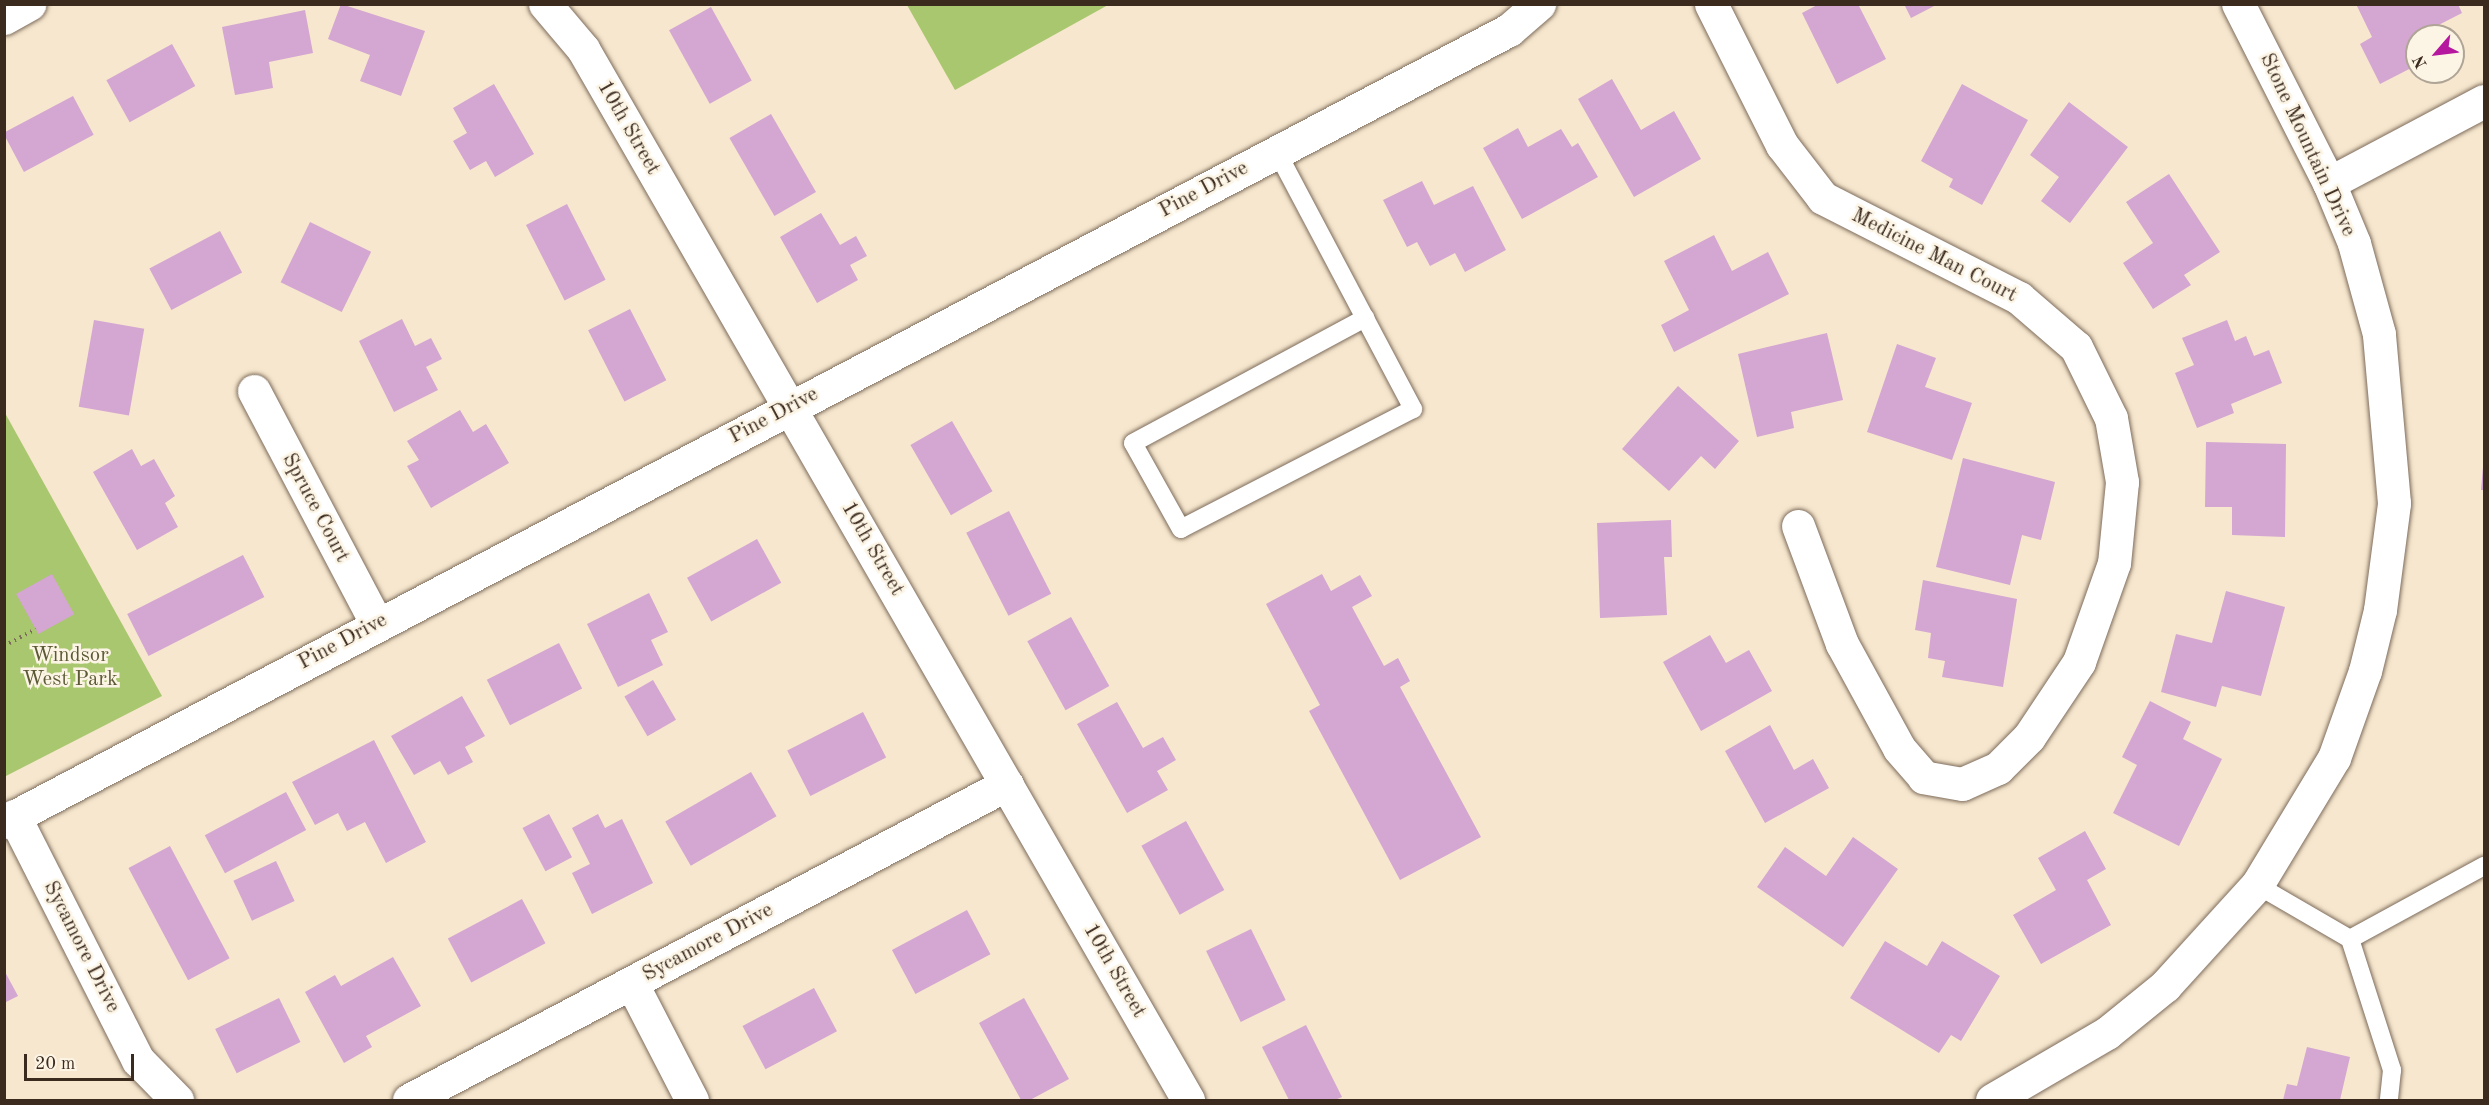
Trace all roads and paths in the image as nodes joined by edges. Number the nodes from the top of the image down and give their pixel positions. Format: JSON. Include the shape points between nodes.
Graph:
{"nodes":[{"id":1,"x":29,"y":4,"type":"edge"},
{"id":2,"x":545,"y":4,"type":"edge"},
{"id":3,"x":1539,"y":4,"type":"edge"},
{"id":4,"x":1711,"y":4,"type":"edge"},
{"id":5,"x":2238,"y":4,"type":"edge"},
{"id":6,"x":4,"y":18,"type":"edge"},
{"id":7,"x":2484,"y":101,"type":"edge"},
{"id":8,"x":1277,"y":152,"type":"junction"},
{"id":9,"x":2329,"y":183,"type":"junction"},
{"id":10,"x":1365,"y":318,"type":"junction"},
{"id":11,"x":254,"y":391,"type":"dead end"},
{"id":12,"x":790,"y":408,"type":"junction"},
{"id":13,"x":1798,"y":526,"type":"dead end"},
{"id":14,"x":377,"y":624,"type":"junction"},
{"id":15,"x":36,"y":629,"type":"dead end"},
{"id":16,"x":4,"y":646,"type":"edge"},
{"id":17,"x":1007,"y":784,"type":"junction"},
{"id":18,"x":9,"y":819,"type":"edge"},
{"id":19,"x":2484,"y":866,"type":"edge"},
{"id":20,"x":2257,"y":885,"type":"junction"},
{"id":21,"x":2350,"y":939,"type":"junction"},
{"id":22,"x":632,"y":984,"type":"junction"},
{"id":23,"x":177,"y":1101,"type":"edge"},
{"id":24,"x":409,"y":1101,"type":"edge"},
{"id":25,"x":692,"y":1101,"type":"edge"},
{"id":26,"x":1188,"y":1101,"type":"edge"},
{"id":27,"x":1992,"y":1101,"type":"edge"},
{"id":28,"x":2389,"y":1101,"type":"edge"}],
"edges":[{"from":1,"to":6,"type":"street"},
{"from":2,"to":12,"type":"street","name":"10th Street","via":[[583,49]]},
{"from":3,"to":8,"type":"street","name":"Pine Drive","via":[[1509,30]]},
{"from":4,"to":13,"type":"street","name":"Medicine Man Court","via":[[1782,145],[1823,198],[1968,270],[2050,321],[2093,373],[2113,428],[2122,510],[2099,615],[2056,702],[2030,737],[1978,780],[1938,782],[1913,769],[1842,644]]},
{"from":5,"to":9,"type":"street","name":"Stone Mountain Drive"},
{"from":7,"to":9,"type":"street"},
{"from":8,"to":10,"type":"lane"},
{"from":8,"to":12,"type":"street","name":"Pine Drive"},
{"from":9,"to":20,"type":"street","name":"Stone Mountain Drive","via":[[2354,243],[2379,334],[2394,503],[2380,610],[2361,682],[2313,798]]},
{"from":10,"to":10,"type":"lane","via":[[1133,443],[1181,529],[1413,409]]},
{"from":11,"to":14,"type":"street","name":"Spruce Court"},
{"from":12,"to":14,"type":"street","name":"Pine Drive"},
{"from":12,"to":17,"type":"street","name":"10th Street"},
{"from":14,"to":18,"type":"street","name":"Pine Drive"},
{"from":15,"to":16,"type":"path"},
{"from":17,"to":22,"type":"street","name":"Sycamore Drive"},
{"from":17,"to":26,"type":"street","name":"10th Street"},
{"from":18,"to":23,"type":"street","name":"Sycamore Drive","via":[[138,1060]]},
{"from":19,"to":21,"type":"lane"},
{"from":20,"to":21,"type":"lane"},
{"from":20,"to":27,"type":"street","name":"Stone Mountain Drive","via":[[2165,986],[2107,1033]]},
{"from":21,"to":28,"type":"lane","via":[[2392,1070]]},
{"from":22,"to":24,"type":"street","name":"Sycamore Drive"},
{"from":22,"to":25,"type":"street"}]}
